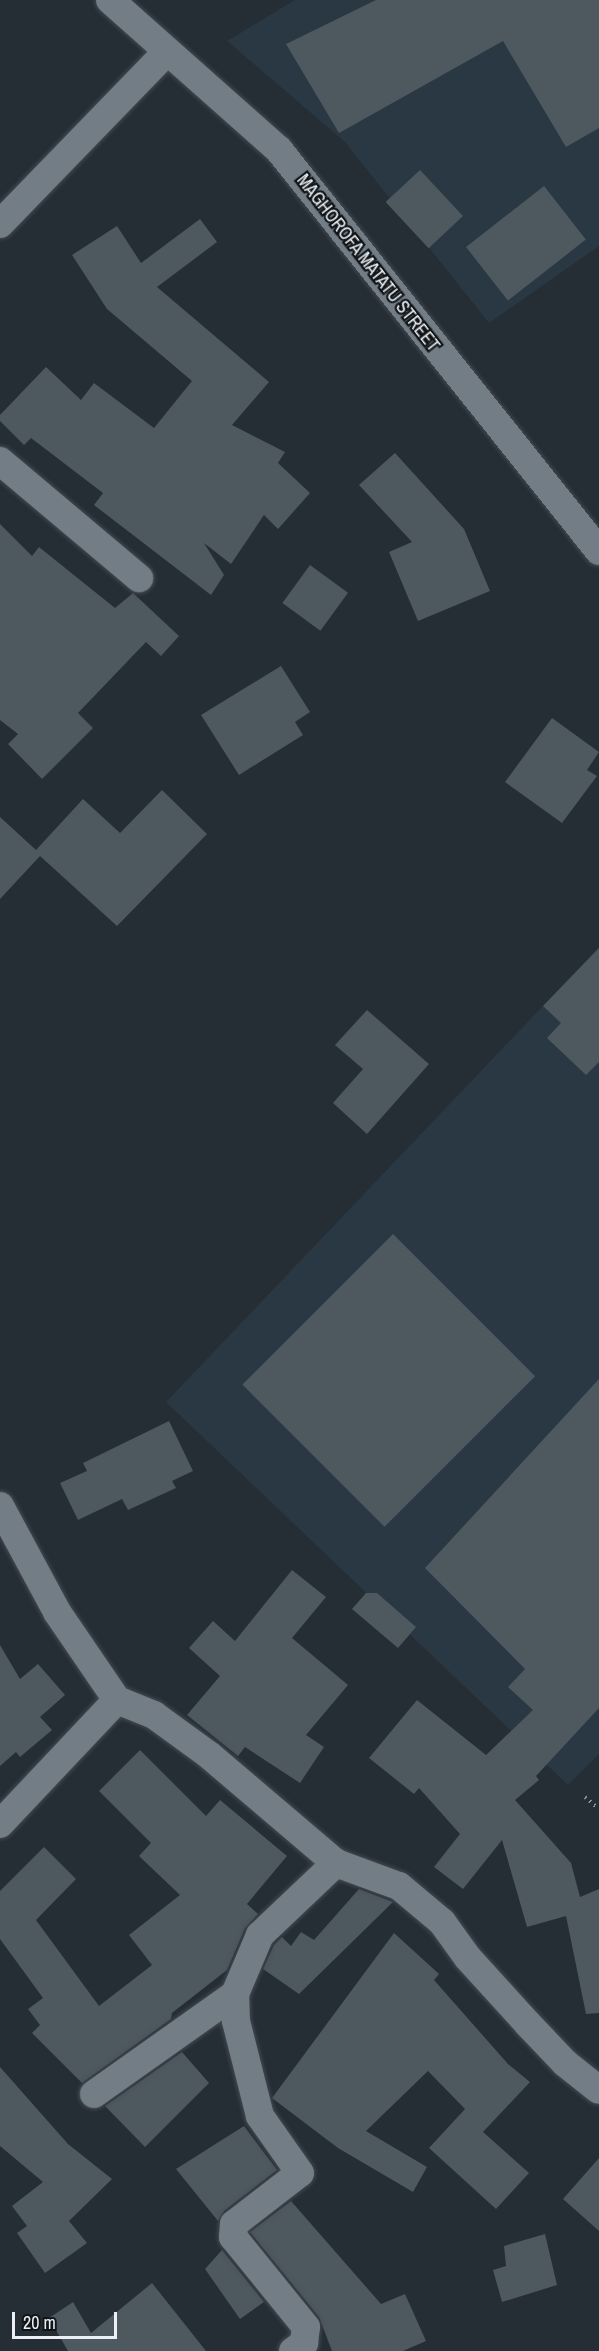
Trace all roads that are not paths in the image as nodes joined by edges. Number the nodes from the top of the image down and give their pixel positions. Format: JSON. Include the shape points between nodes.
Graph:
{"nodes":[{"id":1,"x":111,"y":0,"type":"edge"},
{"id":2,"x":166,"y":53,"type":"junction"},
{"id":3,"x":0,"y":225,"type":"edge"},
{"id":4,"x":0,"y":461,"type":"edge"},
{"id":5,"x":599,"y":550,"type":"edge"},
{"id":6,"x":139,"y":578,"type":"dead end"},
{"id":7,"x":0,"y":1506,"type":"edge"},
{"id":8,"x":117,"y":1701,"type":"junction"},
{"id":9,"x":0,"y":1824,"type":"edge"},
{"id":10,"x":336,"y":1863,"type":"junction"},
{"id":11,"x":235,"y":1994,"type":"junction"},
{"id":12,"x":599,"y":2090,"type":"edge"},
{"id":13,"x":94,"y":2094,"type":"dead end"},
{"id":14,"x":293,"y":2351,"type":"edge"}],
"edges":[{"from":1,"to":2,"type":"street","name":"MAGHOROFA MATATU STREET"},
{"from":2,"to":3,"type":"street"},
{"from":2,"to":5,"type":"street","name":"MAGHOROFA MATATU STREET","via":[[279,150]]},
{"from":4,"to":6,"type":"street"},
{"from":7,"to":8,"type":"street","via":[[57,1611]]},
{"from":8,"to":9,"type":"street"},
{"from":8,"to":10,"type":"street","via":[[154,1715],[209,1755]]},
{"from":10,"to":11,"type":"street","via":[[260,1935]]},
{"from":10,"to":12,"type":"street","via":[[399,1886],[442,1922],[468,1958],[528,2024],[565,2063]]},
{"from":11,"to":13,"type":"street"},
{"from":11,"to":14,"type":"street","via":[[236,2020],[260,2116],[300,2174],[234,2224],[233,2237],[306,2327],[304,2343]]}]}
